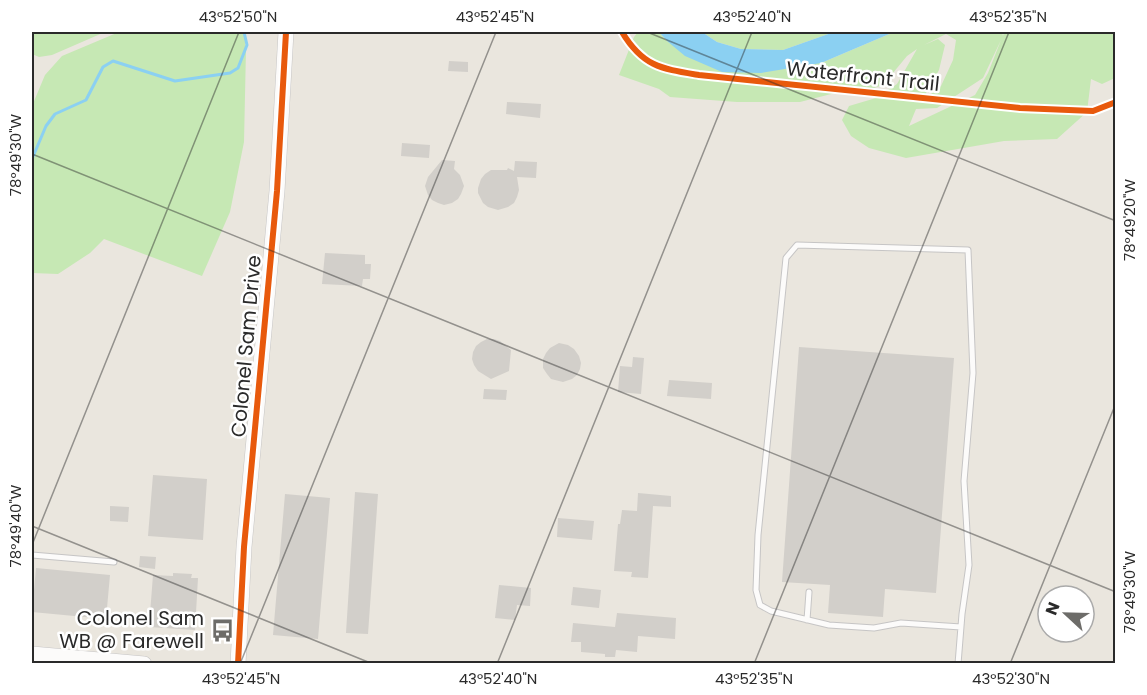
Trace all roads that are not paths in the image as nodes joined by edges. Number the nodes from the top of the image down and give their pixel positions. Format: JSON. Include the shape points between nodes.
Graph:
{"nodes":[{"id":1,"x":286,"y":32,"type":"edge"},
{"id":2,"x":32,"y":555,"type":"edge"},
{"id":3,"x":114,"y":562,"type":"dead end"},
{"id":4,"x":809,"y":592,"type":"dead end"},
{"id":5,"x":807,"y":620,"type":"junction"},
{"id":6,"x":961,"y":627,"type":"junction"},
{"id":7,"x":32,"y":654,"type":"edge"},
{"id":8,"x":144,"y":663,"type":"edge"},
{"id":9,"x":238,"y":663,"type":"edge"},
{"id":10,"x":958,"y":663,"type":"edge"}],
"edges":[{"from":1,"to":9,"type":"street","name":"Colonel Sam Drive","via":[[277,191],[244,547]]},
{"from":2,"to":3,"type":"lane"},
{"from":4,"to":5,"type":"lane"},
{"from":5,"to":6,"type":"lane","via":[[874,628],[901,623]]},
{"from":5,"to":6,"type":"lane","via":[[760,605],[756,590],[786,258],[797,245],[969,250],[973,373],[964,482],[969,565]]},
{"from":6,"to":10,"type":"lane"},
{"from":7,"to":8,"type":"street"}]}
